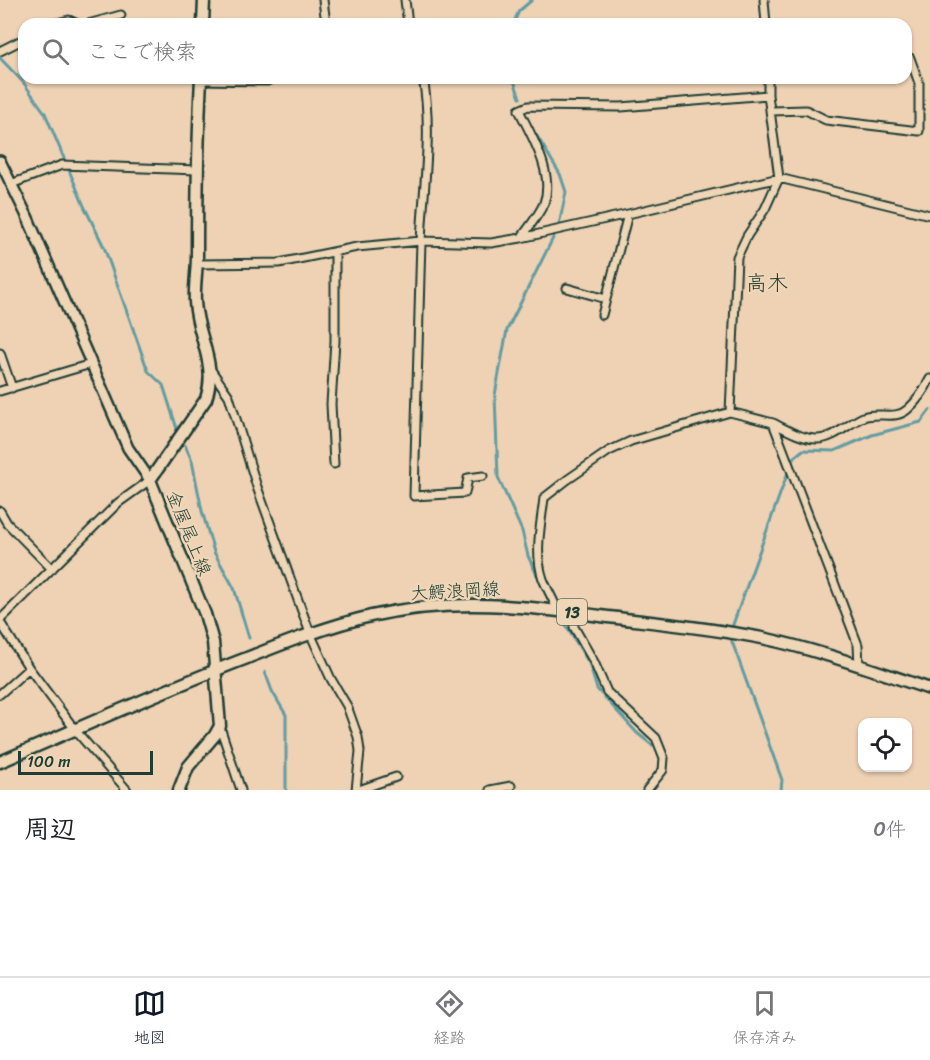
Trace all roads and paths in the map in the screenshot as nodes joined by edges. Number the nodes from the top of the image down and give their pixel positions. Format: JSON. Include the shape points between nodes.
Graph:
{"nodes":[{"id":1,"x":204,"y":0,"type":"edge"},
{"id":2,"x":323,"y":0,"type":"edge"},
{"id":3,"x":405,"y":0,"type":"edge"},
{"id":4,"x":764,"y":0,"type":"edge"},
{"id":5,"x":121,"y":15,"type":"dead end"},
{"id":6,"x":110,"y":18,"type":"edge"},
{"id":7,"x":203,"y":18,"type":"edge"},
{"id":8,"x":325,"y":18,"type":"edge"},
{"id":9,"x":407,"y":18,"type":"edge"},
{"id":10,"x":765,"y":18,"type":"edge"},
{"id":11,"x":18,"y":42,"type":"edge"},
{"id":12,"x":0,"y":51,"type":"edge"},
{"id":13,"x":912,"y":64,"type":"edge"},
{"id":14,"x":201,"y":84,"type":"edge"},
{"id":15,"x":424,"y":84,"type":"edge"},
{"id":16,"x":768,"y":84,"type":"edge"},
{"id":17,"x":768,"y":95,"type":"junction"},
{"id":18,"x":771,"y":111,"type":"junction"},
{"id":19,"x":0,"y":161,"type":"edge"},
{"id":20,"x":197,"y":170,"type":"junction"},
{"id":21,"x":778,"y":178,"type":"junction"},
{"id":22,"x":10,"y":184,"type":"junction"},
{"id":23,"x":628,"y":214,"type":"junction"},
{"id":24,"x":930,"y":215,"type":"edge"},
{"id":25,"x":521,"y":238,"type":"junction"},
{"id":26,"x":421,"y":241,"type":"junction"},
{"id":27,"x":335,"y":252,"type":"junction"},
{"id":28,"x":197,"y":264,"type":"junction"},
{"id":29,"x":567,"y":288,"type":"dead end"},
{"id":30,"x":606,"y":299,"type":"junction"},
{"id":31,"x":602,"y":315,"type":"dead end"},
{"id":32,"x":0,"y":353,"type":"edge"},
{"id":33,"x":91,"y":364,"type":"junction"},
{"id":34,"x":211,"y":370,"type":"junction"},
{"id":35,"x":930,"y":379,"type":"edge"},
{"id":36,"x":12,"y":388,"type":"junction"},
{"id":37,"x":0,"y":391,"type":"edge"},
{"id":38,"x":730,"y":412,"type":"junction"},
{"id":39,"x":772,"y":423,"type":"junction"},
{"id":40,"x":334,"y":464,"type":"dead end"},
{"id":41,"x":483,"y":476,"type":"dead end"},
{"id":42,"x":150,"y":480,"type":"junction"},
{"id":43,"x":0,"y":511,"type":"edge"},
{"id":44,"x":52,"y":569,"type":"junction"},
{"id":45,"x":557,"y":609,"type":"junction"},
{"id":46,"x":573,"y":612,"type":"junction"},
{"id":47,"x":0,"y":621,"type":"edge"},
{"id":48,"x":310,"y":633,"type":"junction"},
{"id":49,"x":859,"y":666,"type":"junction"},
{"id":50,"x":28,"y":668,"type":"junction"},
{"id":51,"x":214,"y":670,"type":"junction"},
{"id":52,"x":930,"y":689,"type":"edge"},
{"id":53,"x":0,"y":694,"type":"edge"},
{"id":54,"x":220,"y":726,"type":"junction"},
{"id":55,"x":76,"y":731,"type":"junction"},
{"id":56,"x":0,"y":762,"type":"edge"},
{"id":57,"x":396,"y":777,"type":"dead end"},
{"id":58,"x":511,"y":786,"type":"dead end"},
{"id":59,"x":127,"y":790,"type":"edge"},
{"id":60,"x":178,"y":790,"type":"edge"},
{"id":61,"x":241,"y":790,"type":"edge"},
{"id":62,"x":358,"y":790,"type":"edge"},
{"id":63,"x":490,"y":790,"type":"edge"},
{"id":64,"x":647,"y":790,"type":"edge"}],
"edges":[{"from":1,"to":7,"type":"main road"},
{"from":2,"to":8,"type":"street"},
{"from":3,"to":9,"type":"street"},
{"from":4,"to":10,"type":"street"},
{"from":5,"to":6,"type":"street"},
{"from":11,"to":12,"type":"street"},
{"from":13,"to":18,"type":"street","via":[[919,83],[919,131],[826,120],[806,110]]},
{"from":14,"to":20,"type":"main road","name":"金屋尾上線"},
{"from":15,"to":26,"type":"street","via":[[426,169]]},
{"from":16,"to":17,"type":"street"},
{"from":17,"to":18,"type":"street"},
{"from":17,"to":25,"type":"street","via":[[621,107],[528,106],[519,110],[544,168],[547,191]]},
{"from":18,"to":21,"type":"street"},
{"from":19,"to":22,"type":"street"},
{"from":20,"to":22,"type":"street","via":[[66,165]]},
{"from":20,"to":28,"type":"main road","name":"金屋尾上線"},
{"from":21,"to":23,"type":"street"},
{"from":21,"to":24,"type":"street"},
{"from":21,"to":38,"type":"street","via":[[737,257]]},
{"from":22,"to":33,"type":"street"},
{"from":23,"to":25,"type":"street"},
{"from":23,"to":30,"type":"street"},
{"from":25,"to":26,"type":"street","via":[[491,243]]},
{"from":26,"to":27,"type":"street"},
{"from":26,"to":41,"type":"street","via":[[414,496],[465,493],[468,478]]},
{"from":27,"to":28,"type":"street","via":[[279,263]]},
{"from":27,"to":40,"type":"street","via":[[331,404]]},
{"from":28,"to":34,"type":"main road","name":"金屋尾上線","via":[[194,299]]},
{"from":29,"to":30,"type":"street"},
{"from":30,"to":31,"type":"street"},
{"from":32,"to":36,"type":"street"},
{"from":33,"to":36,"type":"street"},
{"from":33,"to":42,"type":"street","via":[[128,448]]},
{"from":34,"to":42,"type":"main road","name":"金屋尾上線","via":[[206,399]]},
{"from":34,"to":48,"type":"street","via":[[229,396]]},
{"from":35,"to":39,"type":"street","via":[[908,410],[896,416],[863,417],[818,439]]},
{"from":36,"to":37,"type":"street"},
{"from":38,"to":39,"type":"street"},
{"from":38,"to":45,"type":"street","via":[[609,451],[544,498],[539,561]]},
{"from":39,"to":49,"type":"street","via":[[858,645]]},
{"from":42,"to":44,"type":"street","via":[[117,504]]},
{"from":42,"to":51,"type":"main road","name":"金屋尾上線","via":[[205,614],[213,642]]},
{"from":43,"to":44,"type":"street"},
{"from":44,"to":47,"type":"street"},
{"from":45,"to":46,"type":"main road","name":"大鰐浪岡線","number":"13"},
{"from":45,"to":48,"type":"main road","name":"大鰐浪岡線","number":"13","via":[[476,604],[434,606],[370,616]]},
{"from":46,"to":49,"type":"main road","name":"大鰐浪岡線","number":"13","via":[[763,639]]},
{"from":46,"to":64,"type":"street","via":[[574,627],[607,692],[656,738],[664,758],[663,770]]},
{"from":47,"to":50,"type":"street"},
{"from":48,"to":51,"type":"main road","name":"大鰐浪岡線","number":"13"},
{"from":48,"to":62,"type":"street","via":[[347,706],[358,737]]},
{"from":49,"to":52,"type":"main road","name":"大鰐浪岡線","number":"13"},
{"from":50,"to":53,"type":"street"},
{"from":50,"to":55,"type":"street"},
{"from":51,"to":54,"type":"main road","name":"金屋尾上線"},
{"from":51,"to":55,"type":"main road","name":"大鰐浪岡線","number":"13"},
{"from":54,"to":60,"type":"main road","via":[[189,767]]},
{"from":54,"to":61,"type":"street"},
{"from":55,"to":56,"type":"main road","name":"大鰐浪岡線","number":"13"},
{"from":55,"to":59,"type":"street"},
{"from":57,"to":62,"type":"street"},
{"from":58,"to":63,"type":"street"}]}
